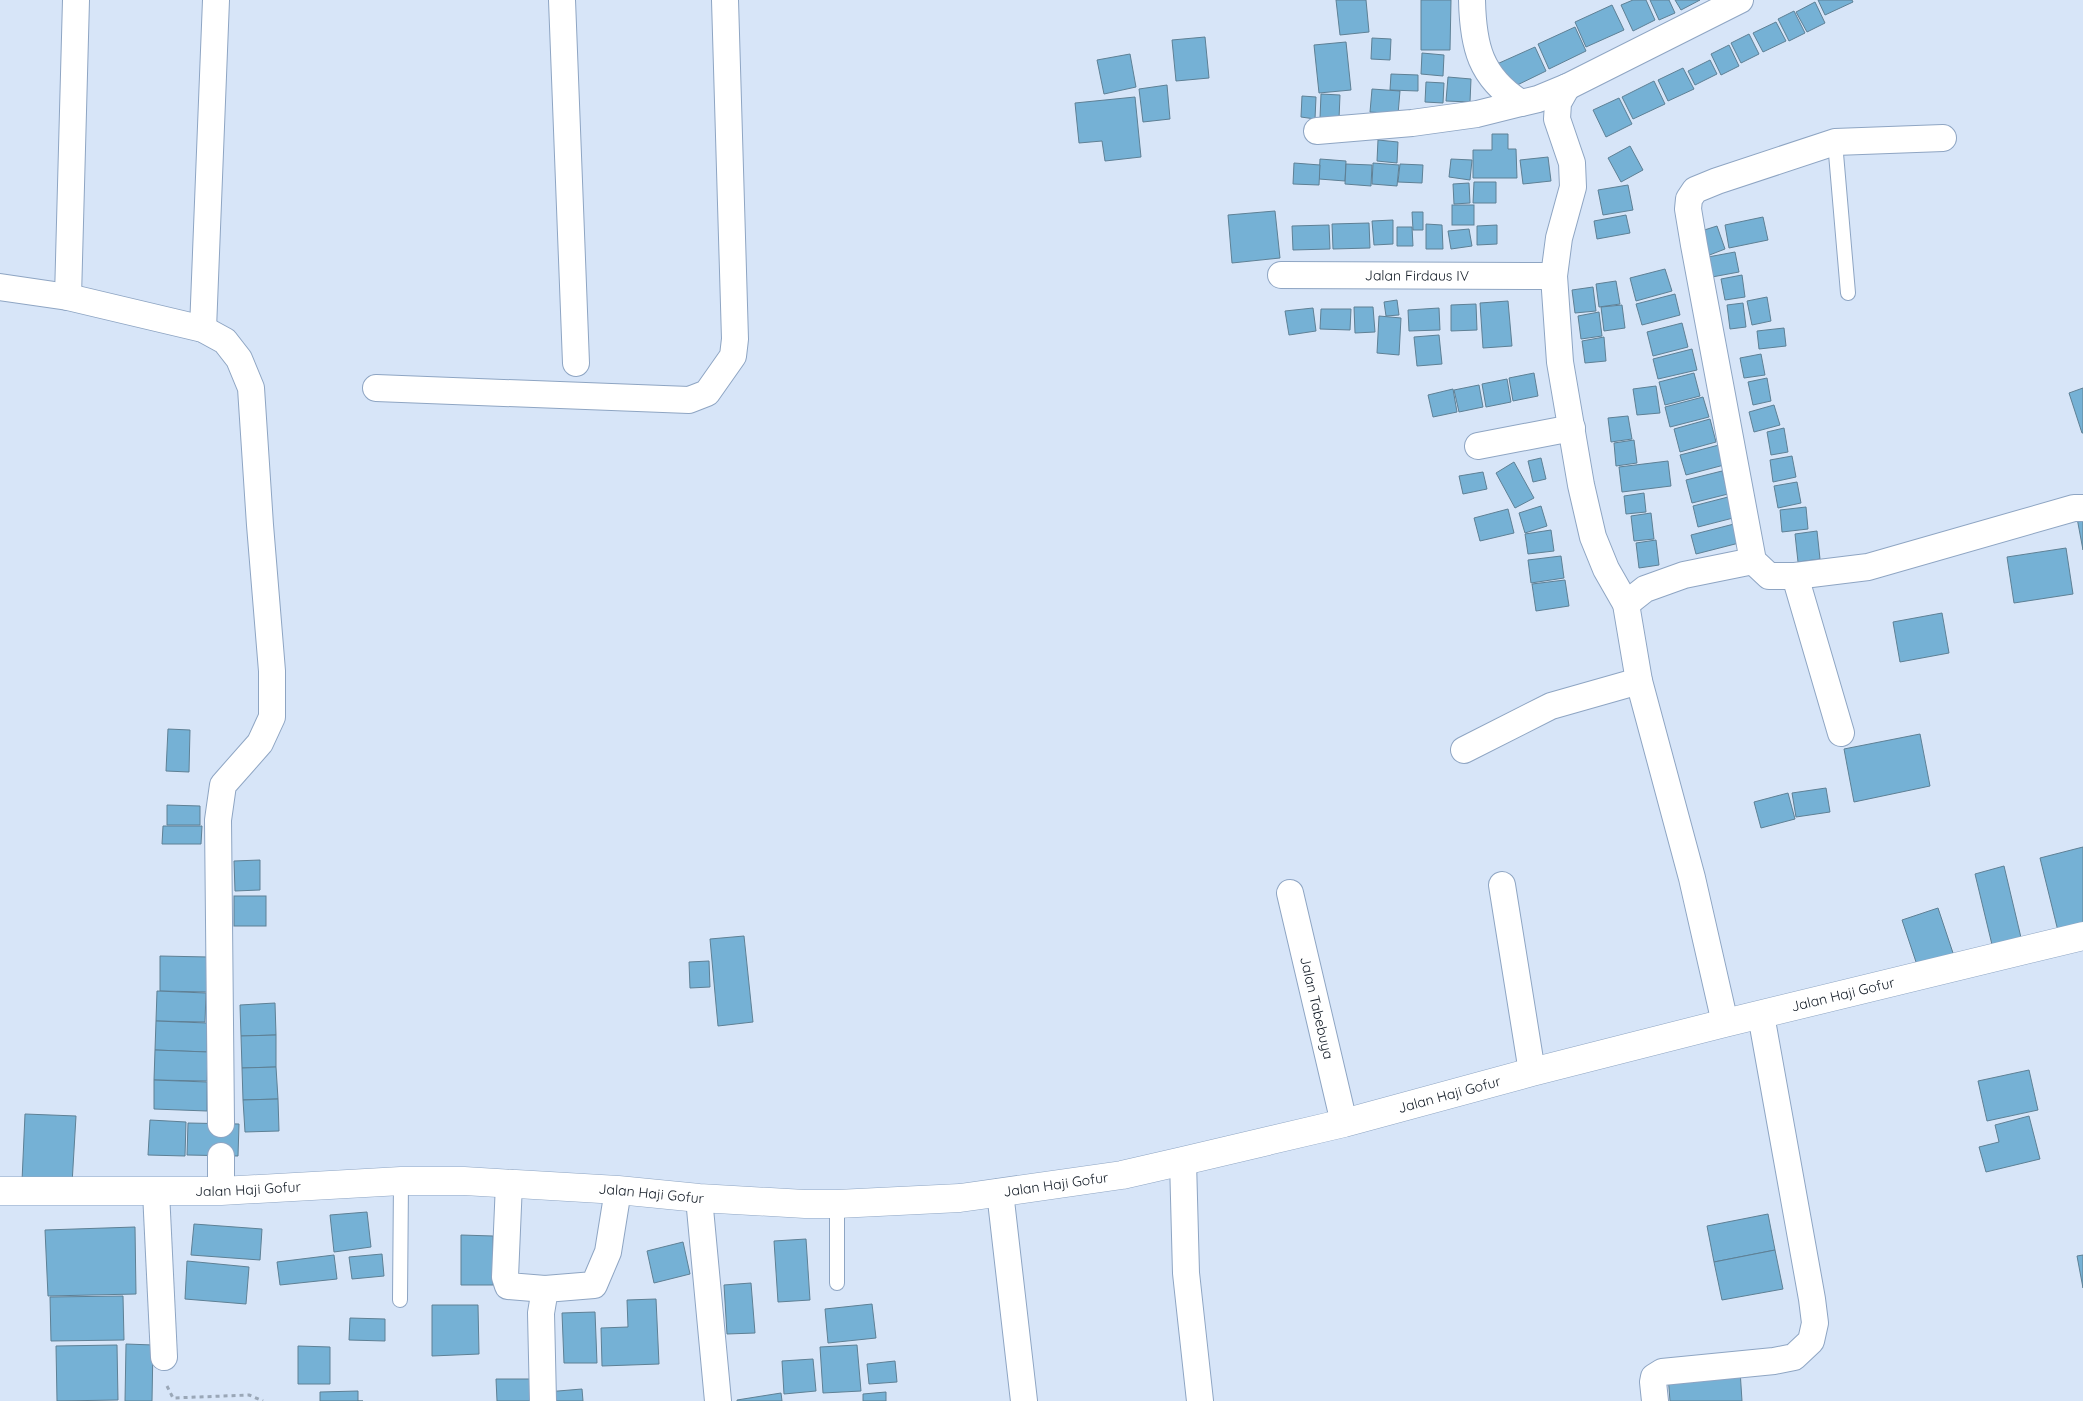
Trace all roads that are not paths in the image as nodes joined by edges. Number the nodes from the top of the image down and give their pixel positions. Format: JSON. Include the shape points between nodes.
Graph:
{"nodes":[{"id":1,"x":76,"y":0,"type":"edge"},
{"id":2,"x":216,"y":0,"type":"edge"},
{"id":3,"x":562,"y":0,"type":"edge"},
{"id":4,"x":725,"y":0,"type":"edge"},
{"id":5,"x":1472,"y":0,"type":"edge"},
{"id":6,"x":1740,"y":0,"type":"edge"},
{"id":7,"x":1567,"y":87,"type":"junction"},
{"id":8,"x":1521,"y":103,"type":"junction"},
{"id":9,"x":1318,"y":131,"type":"dead end"},
{"id":10,"x":1943,"y":138,"type":"dead end"},
{"id":11,"x":1835,"y":142,"type":"junction"},
{"id":12,"x":1281,"y":276,"type":"dead end"},
{"id":13,"x":1554,"y":276,"type":"junction"},
{"id":14,"x":0,"y":287,"type":"edge"},
{"id":15,"x":1848,"y":292,"type":"dead end"},
{"id":16,"x":68,"y":298,"type":"junction"},
{"id":17,"x":203,"y":328,"type":"junction"},
{"id":18,"x":576,"y":363,"type":"dead end"},
{"id":19,"x":376,"y":388,"type":"dead end"},
{"id":20,"x":1572,"y":428,"type":"junction"},
{"id":21,"x":1478,"y":446,"type":"dead end"},
{"id":22,"x":2083,"y":508,"type":"edge"},
{"id":23,"x":1753,"y":561,"type":"junction"},
{"id":24,"x":1795,"y":576,"type":"junction"},
{"id":25,"x":1626,"y":604,"type":"junction"},
{"id":26,"x":1639,"y":681,"type":"junction"},
{"id":27,"x":1841,"y":733,"type":"dead end"},
{"id":28,"x":1464,"y":750,"type":"dead end"},
{"id":29,"x":1502,"y":885,"type":"dead end"},
{"id":30,"x":1290,"y":893,"type":"dead end"},
{"id":31,"x":2083,"y":936,"type":"edge"},
{"id":32,"x":1761,"y":1015,"type":"junction"},
{"id":33,"x":1725,"y":1023,"type":"junction"},
{"id":34,"x":1532,"y":1072,"type":"junction"},
{"id":35,"x":1344,"y":1123,"type":"junction"},
{"id":36,"x":222,"y":1124,"type":"dead end"},
{"id":37,"x":221,"y":1156,"type":"dead end"},
{"id":38,"x":1183,"y":1161,"type":"junction"},
{"id":39,"x":401,"y":1181,"type":"junction"},
{"id":40,"x":509,"y":1183,"type":"junction"},
{"id":41,"x":618,"y":1190,"type":"junction"},
{"id":42,"x":0,"y":1191,"type":"edge"},
{"id":43,"x":156,"y":1192,"type":"junction"},
{"id":44,"x":221,"y":1192,"type":"junction"},
{"id":45,"x":1000,"y":1192,"type":"junction"},
{"id":46,"x":699,"y":1198,"type":"junction"},
{"id":47,"x":836,"y":1204,"type":"junction"},
{"id":48,"x":837,"y":1283,"type":"dead end"},
{"id":49,"x":545,"y":1289,"type":"junction"},
{"id":50,"x":400,"y":1300,"type":"dead end"},
{"id":51,"x":164,"y":1357,"type":"road end"},
{"id":52,"x":543,"y":1401,"type":"edge"},
{"id":53,"x":718,"y":1401,"type":"edge"},
{"id":54,"x":1024,"y":1401,"type":"edge"},
{"id":55,"x":1200,"y":1401,"type":"edge"},
{"id":56,"x":1655,"y":1401,"type":"edge"}],
"edges":[{"from":1,"to":16,"type":"street"},
{"from":2,"to":17,"type":"street"},
{"from":3,"to":18,"type":"street"},
{"from":4,"to":19,"type":"street","via":[[735,339],[733,356],[707,393],[689,400]]},
{"from":5,"to":8,"type":"street","via":[[1474,36],[1482,62],[1507,94]]},
{"from":6,"to":7,"type":"street"},
{"from":7,"to":8,"type":"street","via":[[1538,100]]},
{"from":7,"to":13,"type":"street","via":[[1558,103],[1557,120],[1572,163],[1573,187],[1559,238]]},
{"from":8,"to":9,"type":"street","via":[[1478,114]]},
{"from":10,"to":11,"type":"street"},
{"from":11,"to":15,"type":"lane"},
{"from":11,"to":23,"type":"street","via":[[1717,181],[1695,190],[1689,199],[1694,246]]},
{"from":12,"to":13,"type":"street","name":"Jalan Firdaus IV"},
{"from":13,"to":20,"type":"street","via":[[1560,362]]},
{"from":14,"to":16,"type":"street"},
{"from":16,"to":17,"type":"street"},
{"from":17,"to":36,"type":"street","via":[[225,341],[239,359],[251,388],[272,670],[272,717],[260,743],[223,785],[218,820]]},
{"from":20,"to":21,"type":"street"},
{"from":20,"to":25,"type":"street","via":[[1593,537],[1606,570]]},
{"from":22,"to":24,"type":"street","via":[[1868,567]]},
{"from":23,"to":24,"type":"street","via":[[1769,576]]},
{"from":23,"to":25,"type":"street","via":[[1684,575],[1645,589]]},
{"from":24,"to":27,"type":"street"},
{"from":25,"to":26,"type":"street"},
{"from":26,"to":28,"type":"street","via":[[1552,706]]},
{"from":26,"to":33,"type":"street","via":[[1692,878]]},
{"from":29,"to":34,"type":"street"},
{"from":30,"to":35,"type":"street","name":"Jalan Tabebuya"},
{"from":31,"to":32,"type":"street","name":"Jalan Haji Gofur"},
{"from":32,"to":33,"type":"street","name":"Jalan Haji Gofur"},
{"from":32,"to":56,"type":"street","via":[[1815,1323],[1810,1340],[1794,1357],[1662,1372],[1654,1377]]},
{"from":33,"to":34,"type":"street","name":"Jalan Haji Gofur"},
{"from":34,"to":35,"type":"street","name":"Jalan Haji Gofur"},
{"from":35,"to":38,"type":"street","name":"Jalan Haji Gofur"},
{"from":37,"to":44,"type":"street"},
{"from":38,"to":45,"type":"street","name":"Jalan Haji Gofur","via":[[1122,1175]]},
{"from":38,"to":55,"type":"street","via":[[1186,1273]]},
{"from":39,"to":40,"type":"street","name":"Jalan Haji Gofur"},
{"from":39,"to":44,"type":"street","name":"Jalan Haji Gofur"},
{"from":39,"to":50,"type":"lane"},
{"from":40,"to":41,"type":"street","name":"Jalan Haji Gofur"},
{"from":40,"to":49,"type":"street","via":[[505,1277],[508,1286]]},
{"from":41,"to":46,"type":"street","name":"Jalan Haji Gofur"},
{"from":41,"to":49,"type":"street","via":[[608,1252],[594,1285]]},
{"from":42,"to":43,"type":"street","name":"Jalan Haji Gofur"},
{"from":43,"to":44,"type":"street","name":"Jalan Haji Gofur"},
{"from":43,"to":51,"type":"street"},
{"from":45,"to":47,"type":"street","name":"Jalan Haji Gofur","via":[[960,1198]]},
{"from":45,"to":54,"type":"street"},
{"from":46,"to":47,"type":"street","name":"Jalan Haji Gofur"},
{"from":46,"to":53,"type":"street"},
{"from":47,"to":48,"type":"lane"},
{"from":49,"to":52,"type":"street","via":[[541,1313]]}]}
